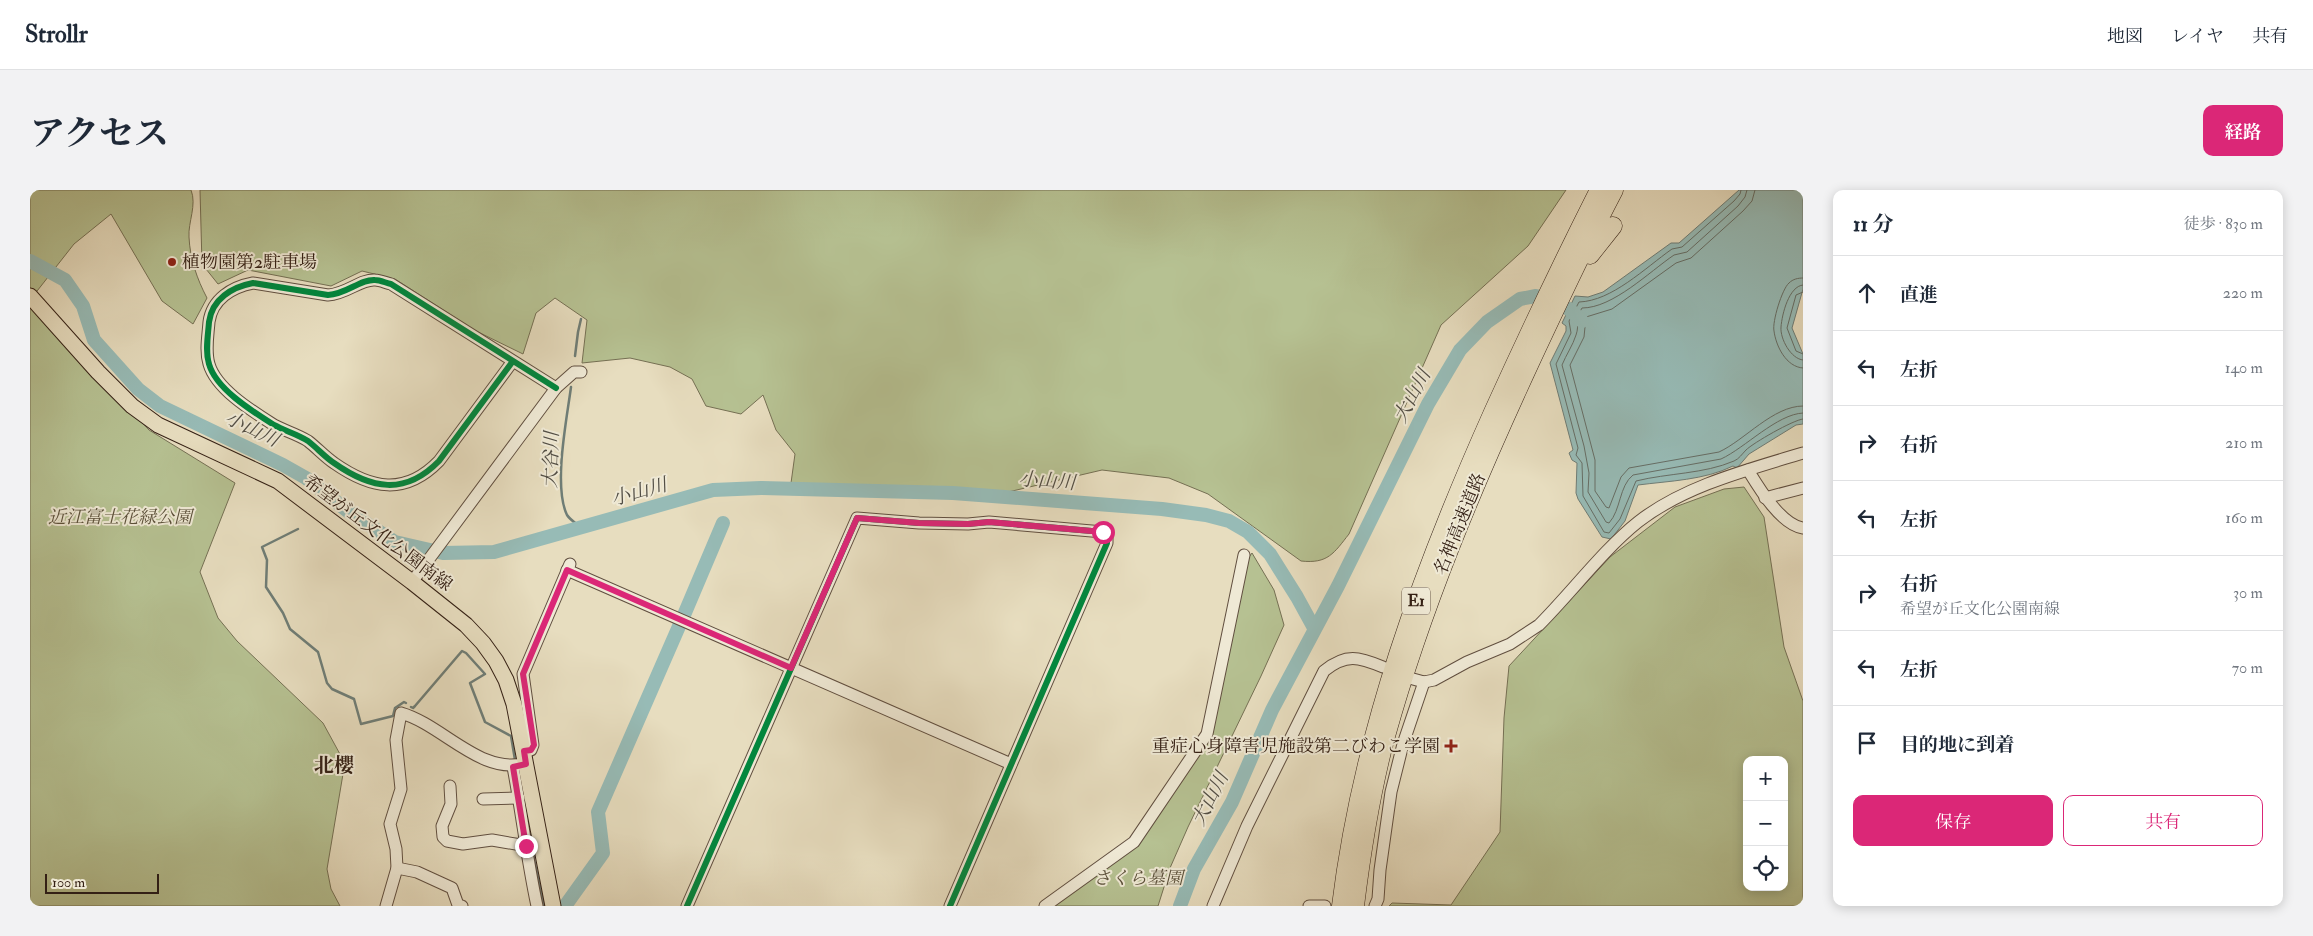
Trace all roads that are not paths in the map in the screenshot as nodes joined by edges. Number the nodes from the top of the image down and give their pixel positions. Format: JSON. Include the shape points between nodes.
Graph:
{"nodes":[{"id":1,"x":1598,"y":190,"type":"edge"},
{"id":2,"x":1614,"y":190,"type":"edge"},
{"id":3,"x":1613,"y":226,"type":"dead end"},
{"id":4,"x":1558,"y":289,"type":"junction"},
{"id":5,"x":30,"y":296,"type":"edge"},
{"id":6,"x":1545,"y":315,"type":"junction"},
{"id":7,"x":513,"y":360,"type":"junction"},
{"id":8,"x":581,"y":372,"type":"dead end"},
{"id":9,"x":556,"y":388,"type":"junction"},
{"id":10,"x":1803,"y":453,"type":"edge"},
{"id":11,"x":1748,"y":470,"type":"junction"},
{"id":12,"x":1803,"y":488,"type":"edge"},
{"id":13,"x":1765,"y":498,"type":"junction"},
{"id":14,"x":1803,"y":528,"type":"edge"},
{"id":15,"x":1244,"y":555,"type":"dead end"},
{"id":16,"x":412,"y":582,"type":"junction"},
{"id":17,"x":1383,"y":667,"type":"dead end"},
{"id":18,"x":791,"y":668,"type":"junction"},
{"id":19,"x":521,"y":761,"type":"junction"},
{"id":20,"x":1011,"y":764,"type":"junction"},
{"id":21,"x":450,"y":786,"type":"dead end"},
{"id":22,"x":519,"y":798,"type":"junction"},
{"id":23,"x":483,"y":799,"type":"dead end"},
{"id":24,"x":534,"y":845,"type":"junction"},
{"id":25,"x":397,"y":868,"type":"junction"},
{"id":26,"x":1215,"y":905,"type":"edge"},
{"id":27,"x":386,"y":906,"type":"edge"},
{"id":28,"x":459,"y":906,"type":"edge"},
{"id":29,"x":537,"y":906,"type":"edge"},
{"id":30,"x":553,"y":906,"type":"edge"},
{"id":31,"x":687,"y":906,"type":"edge"},
{"id":32,"x":950,"y":906,"type":"edge"},
{"id":33,"x":1045,"y":906,"type":"edge"},
{"id":34,"x":1309,"y":906,"type":"edge"},
{"id":35,"x":1325,"y":906,"type":"edge"},
{"id":36,"x":1341,"y":906,"type":"edge"},
{"id":37,"x":1355,"y":906,"type":"edge"},
{"id":38,"x":1375,"y":906,"type":"edge"}],
"edges":[{"from":1,"to":4,"type":"highway","name":"名神高速道路","number":"E1"},
{"from":2,"to":4,"type":"highway","name":"名神高速道路","number":"E1"},
{"from":3,"to":4,"type":"highway"},
{"from":4,"to":6,"type":"highway","name":"名神高速道路","number":"E1"},
{"from":5,"to":16,"type":"main road","name":"希望が丘文化公園南線","via":[[132,406],[158,425],[278,481]]},
{"from":6,"to":36,"type":"highway","name":"名神高速道路","number":"E1","via":[[1453,504],[1405,631],[1359,790]]},
{"from":6,"to":37,"type":"highway","name":"名神高速道路","number":"E1","via":[[1510,406],[1465,508],[1417,635],[1372,794]]},
{"from":7,"to":7,"type":"street","via":[[391,284],[376,280],[364,281],[340,294],[328,295],[253,283],[241,285],[222,297],[210,316],[209,364],[224,388],[275,425],[310,443],[343,469],[368,482],[388,485],[407,484],[426,474]]},
{"from":7,"to":9,"type":"street"},
{"from":8,"to":9,"type":"street","via":[[574,372]]},
{"from":9,"to":16,"type":"street"},
{"from":10,"to":11,"type":"street"},
{"from":11,"to":13,"type":"street"},
{"from":11,"to":38,"type":"street","via":[[1672,500],[1636,523],[1530,632],[1434,680],[1419,680],[1391,792]]},
{"from":12,"to":13,"type":"street"},
{"from":13,"to":14,"type":"street","via":[[1795,527]]},
{"from":15,"to":33,"type":"street","via":[[1208,734],[1134,842]]},
{"from":16,"to":19,"type":"main road","name":"希望が丘文化公園南線","via":[[466,625],[496,662],[514,704]]},
{"from":17,"to":26,"type":"street","via":[[1362,658],[1353,658],[1333,664],[1324,671],[1247,826]]},
{"from":18,"to":19,"type":"street","via":[[569,566],[523,674],[534,745]]},
{"from":18,"to":20,"type":"street"},
{"from":18,"to":20,"type":"street","via":[[857,518],[929,523],[989,522],[1103,532],[1108,537],[1107,543]]},
{"from":18,"to":31,"type":"street"},
{"from":19,"to":22,"type":"street"},
{"from":19,"to":24,"type":"main road","name":"希望が丘文化公園南線"},
{"from":19,"to":25,"type":"street","via":[[474,754],[425,722],[401,714],[396,740],[401,789],[390,824]]},
{"from":20,"to":32,"type":"street"},
{"from":21,"to":24,"type":"street","via":[[451,804],[442,826],[443,837],[447,840],[463,844],[492,840]]},
{"from":22,"to":23,"type":"street"},
{"from":22,"to":24,"type":"street"},
{"from":24,"to":29,"type":"street"},
{"from":24,"to":30,"type":"main road","name":"希望が丘文化公園南線"},
{"from":25,"to":27,"type":"street"},
{"from":25,"to":28,"type":"street","via":[[417,872],[452,888]]},
{"from":34,"to":35,"type":"street"}]}
